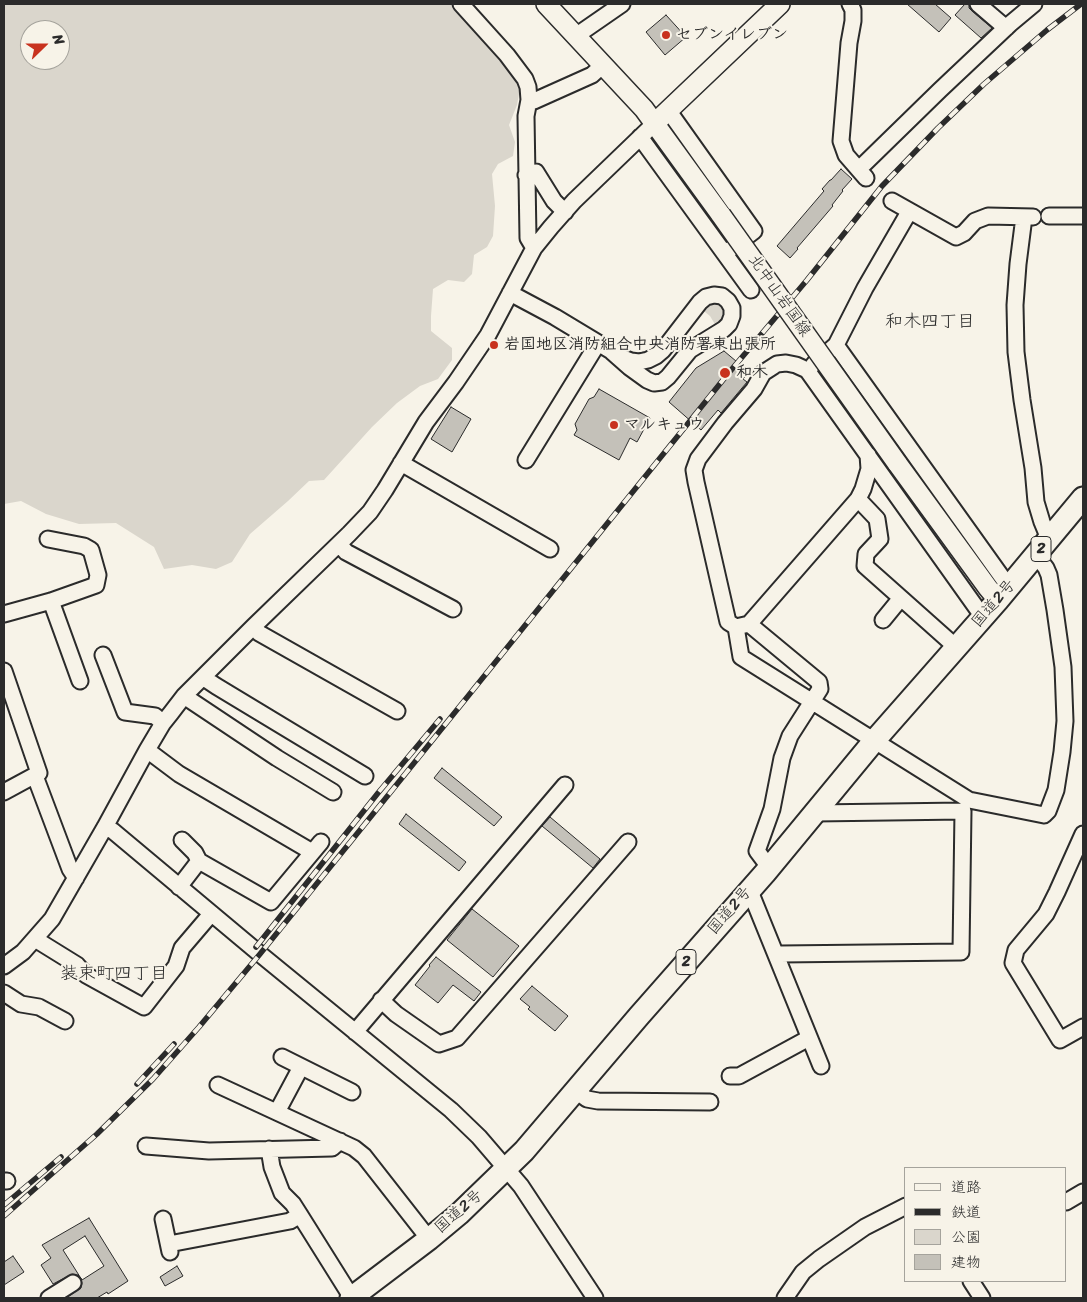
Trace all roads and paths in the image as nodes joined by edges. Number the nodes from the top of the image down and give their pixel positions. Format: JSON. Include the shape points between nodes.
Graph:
{"nodes":[{"id":1,"x":461,"y":4,"type":"edge"},
{"id":2,"x":546,"y":4,"type":"edge"},
{"id":3,"x":622,"y":4,"type":"edge"},
{"id":4,"x":850,"y":4,"type":"edge"},
{"id":5,"x":978,"y":4,"type":"edge"},
{"id":6,"x":1034,"y":4,"type":"edge"},
{"id":7,"x":775,"y":5,"type":"edge"},
{"id":8,"x":1006,"y":28,"type":"junction"},
{"id":9,"x":577,"y":37,"type":"junction"},
{"id":10,"x":603,"y":65,"type":"junction"},
{"id":11,"x":529,"y":100,"type":"junction"},
{"id":12,"x":662,"y":117,"type":"junction"},
{"id":13,"x":640,"y":137,"type":"junction"},
{"id":14,"x":526,"y":176,"type":"junction"},
{"id":15,"x":892,"y":201,"type":"dead end"},
{"id":16,"x":565,"y":212,"type":"junction"},
{"id":17,"x":909,"y":212,"type":"junction"},
{"id":18,"x":1083,"y":216,"type":"edge"},
{"id":19,"x":1036,"y":217,"type":"junction"},
{"id":20,"x":534,"y":248,"type":"junction"},
{"id":21,"x":724,"y":254,"type":"junction"},
{"id":22,"x":751,"y":290,"type":"dead end"},
{"id":23,"x":510,"y":293,"type":"junction"},
{"id":24,"x":598,"y":343,"type":"junction"},
{"id":25,"x":836,"y":345,"type":"junction"},
{"id":26,"x":662,"y":350,"type":"junction"},
{"id":27,"x":612,"y":352,"type":"junction"},
{"id":28,"x":679,"y":363,"type":"junction"},
{"id":29,"x":807,"y":370,"type":"junction"},
{"id":30,"x":868,"y":456,"type":"junction"},
{"id":31,"x":526,"y":460,"type":"dead end"},
{"id":32,"x":401,"y":463,"type":"junction"},
{"id":33,"x":1083,"y":498,"type":"edge"},
{"id":34,"x":858,"y":499,"type":"junction"},
{"id":35,"x":48,"y":539,"type":"dead end"},
{"id":36,"x":339,"y":544,"type":"junction"},
{"id":37,"x":1042,"y":547,"type":"junction"},
{"id":38,"x":550,"y":549,"type":"dead end"},
{"id":39,"x":1004,"y":594,"type":"junction"},
{"id":40,"x":901,"y":598,"type":"junction"},
{"id":41,"x":51,"y":601,"type":"junction"},
{"id":42,"x":453,"y":609,"type":"dead end"},
{"id":43,"x":4,"y":614,"type":"edge"},
{"id":44,"x":983,"y":617,"type":"junction"},
{"id":45,"x":884,"y":620,"type":"dead end"},
{"id":46,"x":254,"y":626,"type":"junction"},
{"id":47,"x":742,"y":626,"type":"junction"},
{"id":48,"x":956,"y":647,"type":"junction"},
{"id":49,"x":103,"y":655,"type":"dead end"},
{"id":50,"x":4,"y":671,"type":"edge"},
{"id":51,"x":204,"y":678,"type":"junction"},
{"id":52,"x":80,"y":681,"type":"dead end"},
{"id":53,"x":184,"y":696,"type":"junction"},
{"id":54,"x":812,"y":703,"type":"junction"},
{"id":55,"x":397,"y":711,"type":"dead end"},
{"id":56,"x":163,"y":723,"type":"junction"},
{"id":57,"x":874,"y":741,"type":"junction"},
{"id":58,"x":147,"y":750,"type":"junction"},
{"id":59,"x":35,"y":776,"type":"junction"},
{"id":60,"x":365,"y":776,"type":"dead end"},
{"id":61,"x":565,"y":785,"type":"dead end"},
{"id":62,"x":4,"y":792,"type":"edge"},
{"id":63,"x":334,"y":792,"type":"dead end"},
{"id":64,"x":814,"y":813,"type":"junction"},
{"id":65,"x":105,"y":827,"type":"junction"},
{"id":66,"x":1083,"y":834,"type":"edge"},
{"id":67,"x":182,"y":840,"type":"dead end"},
{"id":68,"x":628,"y":842,"type":"dead end"},
{"id":69,"x":199,"y":861,"type":"junction"},
{"id":70,"x":770,"y":867,"type":"junction"},
{"id":71,"x":76,"y":878,"type":"junction"},
{"id":72,"x":179,"y":887,"type":"junction"},
{"id":73,"x":747,"y":892,"type":"junction"},
{"id":74,"x":211,"y":914,"type":"junction"},
{"id":75,"x":35,"y":939,"type":"junction"},
{"id":76,"x":776,"y":955,"type":"junction"},
{"id":77,"x":4,"y":966,"type":"edge"},
{"id":78,"x":4,"y":993,"type":"edge"},
{"id":79,"x":381,"y":1000,"type":"junction"},
{"id":80,"x":66,"y":1020,"type":"dead end"},
{"id":81,"x":1083,"y":1027,"type":"edge"},
{"id":82,"x":355,"y":1032,"type":"junction"},
{"id":83,"x":809,"y":1038,"type":"junction"},
{"id":84,"x":282,"y":1057,"type":"dead end"},
{"id":85,"x":821,"y":1066,"type":"dead end"},
{"id":86,"x":301,"y":1067,"type":"junction"},
{"id":87,"x":730,"y":1076,"type":"dead end"},
{"id":88,"x":218,"y":1085,"type":"dead end"},
{"id":89,"x":576,"y":1091,"type":"junction"},
{"id":90,"x":352,"y":1092,"type":"dead end"},
{"id":91,"x":710,"y":1102,"type":"dead end"},
{"id":92,"x":277,"y":1112,"type":"junction"},
{"id":93,"x":340,"y":1141,"type":"junction"},
{"id":94,"x":146,"y":1146,"type":"dead end"},
{"id":95,"x":270,"y":1149,"type":"junction"},
{"id":96,"x":506,"y":1168,"type":"junction"},
{"id":97,"x":1083,"y":1192,"type":"edge"},
{"id":98,"x":1067,"y":1201,"type":"edge"},
{"id":99,"x":904,"y":1207,"type":"edge"},
{"id":100,"x":300,"y":1215,"type":"junction"},
{"id":101,"x":163,"y":1219,"type":"dead end"},
{"id":102,"x":429,"y":1239,"type":"junction"},
{"id":103,"x":973,"y":1282,"type":"edge"},
{"id":104,"x":73,"y":1283,"type":"dead end"},
{"id":105,"x":49,"y":1298,"type":"edge"},
{"id":106,"x":351,"y":1298,"type":"edge"},
{"id":107,"x":595,"y":1298,"type":"edge"},
{"id":108,"x":785,"y":1298,"type":"edge"},
{"id":109,"x":982,"y":1298,"type":"edge"}],
"edges":[{"from":1,"to":11,"type":"street","via":[[525,79]]},
{"from":2,"to":9,"type":"main road","name":"北中山岩国線"},
{"from":3,"to":9,"type":"street"},
{"from":4,"to":8,"type":"street","via":[[853,21],[841,141],[846,155],[863,174],[940,90]]},
{"from":5,"to":8,"type":"street"},
{"from":6,"to":8,"type":"street"},
{"from":7,"to":12,"type":"main road"},
{"from":9,"to":10,"type":"main road","name":"北中山岩国線"},
{"from":10,"to":11,"type":"street","via":[[592,75],[534,101]]},
{"from":10,"to":12,"type":"main road","name":"北中山岩国線","via":[[644,109]]},
{"from":11,"to":14,"type":"street"},
{"from":12,"to":13,"type":"street"},
{"from":12,"to":21,"type":"street","via":[[754,231]]},
{"from":12,"to":39,"type":"main road","name":"北中山岩国線","bridge":true,"via":[[721,215],[897,463],[988,588]]},
{"from":13,"to":16,"type":"street"},
{"from":13,"to":21,"type":"street"},
{"from":14,"to":16,"type":"street","via":[[536,172]]},
{"from":14,"to":20,"type":"street","via":[[528,238]]},
{"from":15,"to":17,"type":"street"},
{"from":16,"to":20,"type":"street"},
{"from":17,"to":19,"type":"street","via":[[956,237],[975,221],[988,216]]},
{"from":17,"to":25,"type":"street"},
{"from":18,"to":19,"type":"street"},
{"from":19,"to":37,"type":"street","via":[[1018,264],[1016,352],[1036,502],[1042,522]]},
{"from":20,"to":23,"type":"street"},
{"from":21,"to":22,"type":"street"},
{"from":23,"to":24,"type":"street"},
{"from":23,"to":32,"type":"street","via":[[488,335]]},
{"from":24,"to":27,"type":"street"},
{"from":24,"to":31,"type":"street"},
{"from":25,"to":29,"type":"street"},
{"from":25,"to":39,"type":"street","via":[[891,422]]},
{"from":26,"to":27,"type":"street","via":[[640,362]]},
{"from":26,"to":28,"type":"street","via":[[660,356],[667,366],[674,367]]},
{"from":26,"to":28,"type":"street","via":[[700,302],[706,297],[722,296],[732,308],[730,324],[693,348]]},
{"from":27,"to":28,"type":"street","via":[[654,383],[662,382]]},
{"from":29,"to":30,"type":"street"},
{"from":29,"to":47,"type":"street","via":[[786,363],[777,364],[763,373],[698,459],[694,470],[728,622]]},
{"from":30,"to":34,"type":"street","via":[[868,469]]},
{"from":30,"to":44,"type":"street"},
{"from":32,"to":36,"type":"street","via":[[370,512]]},
{"from":32,"to":38,"type":"street"},
{"from":33,"to":37,"type":"highway","name":"国道2号","number":"2"},
{"from":34,"to":40,"type":"street","via":[[877,519],[880,539],[866,554],[865,566]]},
{"from":34,"to":47,"type":"street"},
{"from":35,"to":41,"type":"street","via":[[91,550],[98,575],[93,587]]},
{"from":36,"to":42,"type":"street","via":[[346,552]]},
{"from":36,"to":46,"type":"street"},
{"from":37,"to":39,"type":"highway","name":"国道2号","number":"2"},
{"from":37,"to":57,"type":"street","via":[[1063,667],[1065,721],[1056,790],[1048,811],[1037,815],[969,800]]},
{"from":39,"to":44,"type":"highway","name":"国道2号","number":"2"},
{"from":40,"to":45,"type":"street"},
{"from":40,"to":48,"type":"street"},
{"from":41,"to":43,"type":"street"},
{"from":41,"to":52,"type":"street"},
{"from":44,"to":48,"type":"highway","name":"国道2号","number":"2"},
{"from":46,"to":51,"type":"street"},
{"from":46,"to":55,"type":"street","via":[[259,633]]},
{"from":47,"to":54,"type":"street","via":[[741,657]]},
{"from":47,"to":54,"type":"street","via":[[818,682],[820,689]]},
{"from":48,"to":57,"type":"highway","name":"国道2号","number":"2"},
{"from":49,"to":56,"type":"street","via":[[125,712],[155,716]]},
{"from":50,"to":59,"type":"street","via":[[38,773]]},
{"from":51,"to":53,"type":"street"},
{"from":51,"to":60,"type":"street"},
{"from":53,"to":56,"type":"street"},
{"from":53,"to":63,"type":"street"},
{"from":54,"to":57,"type":"street"},
{"from":54,"to":70,"type":"street","via":[[790,736],[782,758],[772,809],[757,850]]},
{"from":56,"to":58,"type":"street"},
{"from":57,"to":64,"type":"highway","name":"国道2号","number":"2"},
{"from":58,"to":65,"type":"street"},
{"from":58,"to":69,"type":"street","via":[[180,774],[307,849],[316,848],[271,902]]},
{"from":59,"to":62,"type":"street"},
{"from":59,"to":71,"type":"street"},
{"from":61,"to":79,"type":"street"},
{"from":64,"to":70,"type":"highway","name":"国道2号","number":"2"},
{"from":64,"to":76,"type":"street","via":[[963,811],[961,952]]},
{"from":65,"to":71,"type":"street"},
{"from":65,"to":72,"type":"street"},
{"from":66,"to":81,"type":"street","via":[[1050,907],[1016,950],[1013,963],[1060,1040]]},
{"from":67,"to":69,"type":"street","via":[[196,852]]},
{"from":68,"to":79,"type":"street","via":[[457,1038],[439,1044]]},
{"from":69,"to":72,"type":"street"},
{"from":70,"to":73,"type":"highway","name":"国道2号","number":"2"},
{"from":71,"to":75,"type":"street"},
{"from":72,"to":74,"type":"street"},
{"from":73,"to":76,"type":"street","via":[[752,896]]},
{"from":73,"to":89,"type":"highway","name":"国道2号","number":"2"},
{"from":74,"to":75,"type":"street","via":[[182,948],[176,966],[144,1006],[86,975],[77,965]]},
{"from":74,"to":82,"type":"street"},
{"from":75,"to":77,"type":"street"},
{"from":76,"to":83,"type":"street"},
{"from":78,"to":80,"type":"street","via":[[21,1004],[39,1007]]},
{"from":79,"to":82,"type":"street"},
{"from":82,"to":96,"type":"street","via":[[451,1110]]},
{"from":83,"to":85,"type":"street"},
{"from":83,"to":87,"type":"street","via":[[739,1076]]},
{"from":84,"to":86,"type":"street"},
{"from":86,"to":90,"type":"street"},
{"from":86,"to":92,"type":"street"},
{"from":88,"to":92,"type":"street"},
{"from":89,"to":91,"type":"street","via":[[598,1101]]},
{"from":89,"to":96,"type":"highway","name":"国道2号","number":"2"},
{"from":92,"to":93,"type":"street"},
{"from":93,"to":95,"type":"street","via":[[332,1148]]},
{"from":93,"to":102,"type":"street","via":[[364,1156]]},
{"from":94,"to":95,"type":"street","via":[[209,1151]]},
{"from":95,"to":100,"type":"street","via":[[272,1167],[282,1193]]},
{"from":96,"to":102,"type":"highway","name":"国道2号","number":"2"},
{"from":96,"to":107,"type":"street"},
{"from":97,"to":98,"type":"street"},
{"from":99,"to":108,"type":"street","via":[[865,1227],[818,1259],[803,1272]]},
{"from":100,"to":101,"type":"street","via":[[290,1221],[169,1248]]},
{"from":100,"to":106,"type":"street"},
{"from":102,"to":106,"type":"highway","name":"国道2号","number":"2"},
{"from":103,"to":109,"type":"street"},
{"from":104,"to":105,"type":"street"}]}
